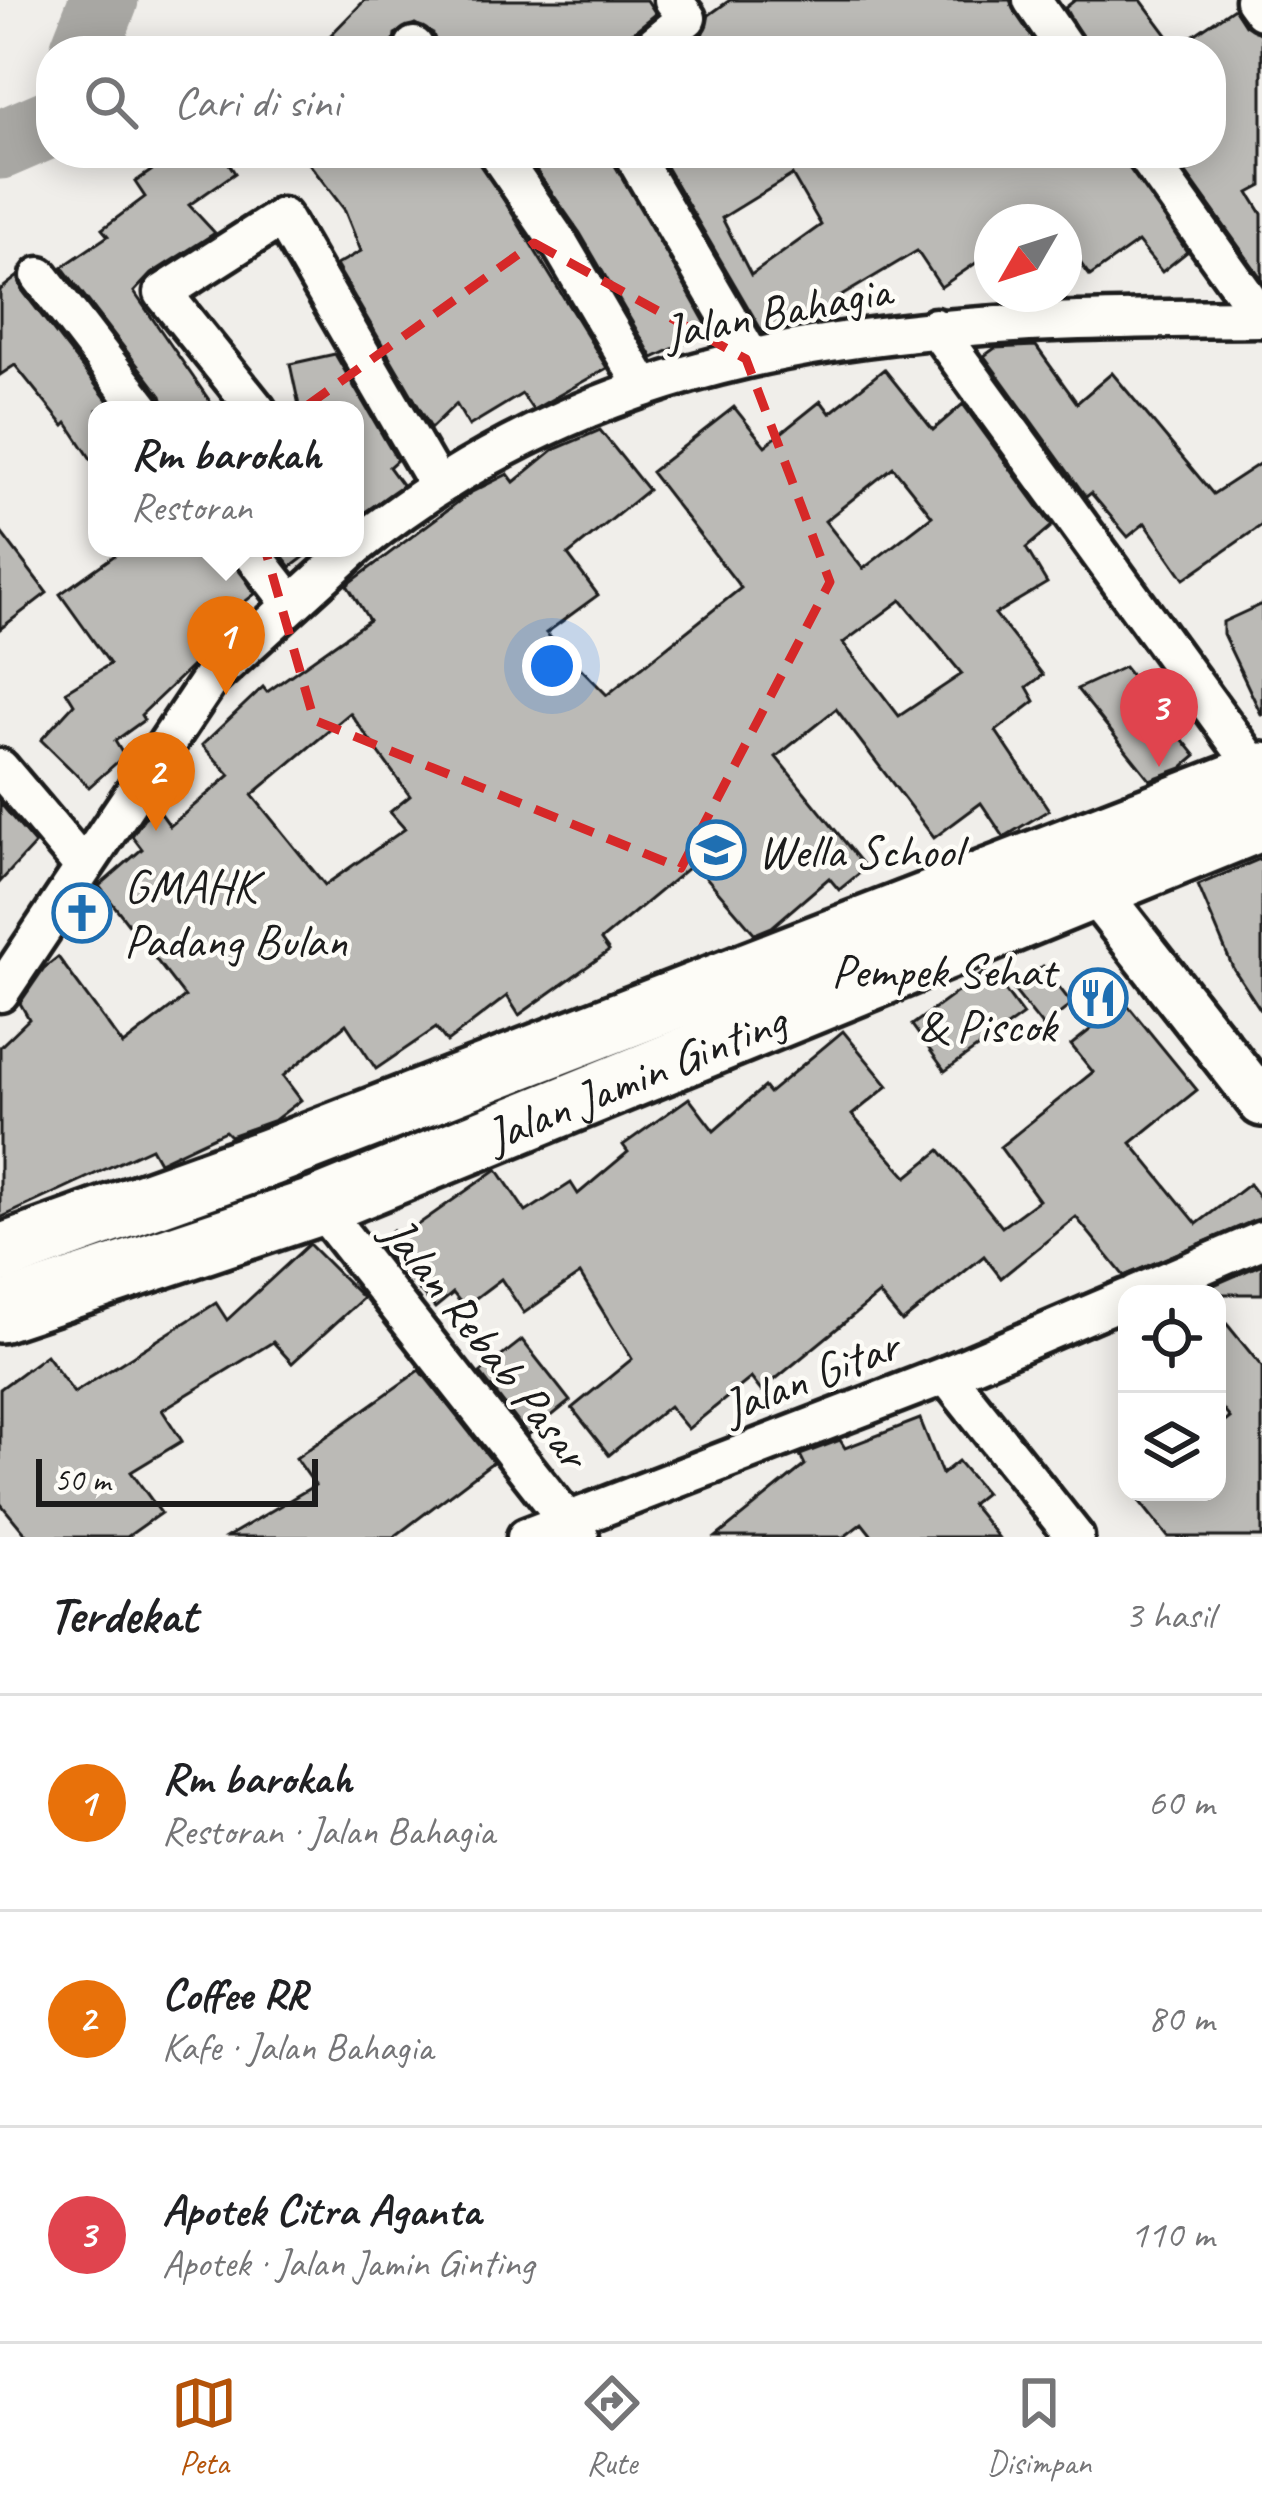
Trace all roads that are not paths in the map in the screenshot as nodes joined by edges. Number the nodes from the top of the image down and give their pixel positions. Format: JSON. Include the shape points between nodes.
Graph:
{"nodes":[{"id":1,"x":1032,"y":0,"type":"edge"},
{"id":2,"x":1254,"y":0,"type":"edge"},
{"id":3,"x":691,"y":6,"type":"edge"},
{"id":4,"x":1262,"y":11,"type":"edge"},
{"id":5,"x":661,"y":36,"type":"edge"},
{"id":6,"x":1057,"y":36,"type":"edge"},
{"id":7,"x":506,"y":168,"type":"edge"},
{"id":8,"x":641,"y":168,"type":"edge"},
{"id":9,"x":1155,"y":168,"type":"edge"},
{"id":10,"x":40,"y":276,"type":"dead end"},
{"id":11,"x":1262,"y":318,"type":"edge"},
{"id":12,"x":935,"y":327,"type":"junction"},
{"id":13,"x":751,"y":357,"type":"junction"},
{"id":14,"x":643,"y":386,"type":"junction"},
{"id":15,"x":136,"y":401,"type":"edge"},
{"id":16,"x":250,"y":401,"type":"edge"},
{"id":17,"x":438,"y":486,"type":"junction"},
{"id":18,"x":364,"y":537,"type":"edge"},
{"id":19,"x":255,"y":557,"type":"edge"},
{"id":20,"x":340,"y":557,"type":"edge"},
{"id":21,"x":289,"y":602,"type":"junction"},
{"id":22,"x":0,"y":768,"type":"edge"},
{"id":23,"x":1261,"y":789,"type":"edge"},
{"id":24,"x":82,"y":866,"type":"junction"},
{"id":25,"x":1078,"y":870,"type":"junction"},
{"id":26,"x":0,"y":993,"type":"edge"},
{"id":27,"x":1262,"y":1103,"type":"edge"},
{"id":28,"x":319,"y":1206,"type":"junction"},
{"id":29,"x":1262,"y":1240,"type":"edge"},
{"id":30,"x":0,"y":1254,"type":"edge"},
{"id":31,"x":1157,"y":1285,"type":"edge"},
{"id":32,"x":1118,"y":1302,"type":"edge"},
{"id":33,"x":0,"y":1313,"type":"edge"},
{"id":34,"x":946,"y":1375,"type":"junction"},
{"id":35,"x":573,"y":1528,"type":"edge"},
{"id":36,"x":526,"y":1537,"type":"edge"},
{"id":37,"x":1075,"y":1537,"type":"edge"}],
"edges":[{"from":1,"to":6,"type":"street"},
{"from":2,"to":4,"type":"street"},
{"from":3,"to":5,"type":"street"},
{"from":7,"to":14,"type":"street"},
{"from":8,"to":13,"type":"street"},
{"from":9,"to":11,"type":"street"},
{"from":10,"to":15,"type":"street"},
{"from":11,"to":12,"type":"street","name":"Jalan Bahagia"},
{"from":12,"to":13,"type":"street","name":"Jalan Bahagia"},
{"from":12,"to":23,"type":"street"},
{"from":13,"to":14,"type":"street","name":"Jalan Bahagia"},
{"from":14,"to":17,"type":"street","name":"Jalan Bahagia","via":[[556,419]]},
{"from":16,"to":17,"type":"street","via":[[163,293],[282,218]]},
{"from":17,"to":18,"type":"street","name":"Jalan Bahagia"},
{"from":19,"to":21,"type":"street"},
{"from":20,"to":21,"type":"street","name":"Jalan Bahagia"},
{"from":21,"to":24,"type":"street","name":"Jalan Bahagia","via":[[210,679]]},
{"from":22,"to":24,"type":"street"},
{"from":23,"to":25,"type":"main road","name":"Jalan Jamin Ginting"},
{"from":24,"to":26,"type":"street","name":"Jalan Bahagia"},
{"from":25,"to":27,"type":"street"},
{"from":25,"to":28,"type":"main road","name":"Jalan Jamin Ginting"},
{"from":25,"to":30,"type":"main road","name":"Jalan Jamin Ginting"},
{"from":28,"to":33,"type":"main road","name":"Jalan Jamin Ginting"},
{"from":28,"to":35,"type":"street","name":"Jalan Rebab Pasar"},
{"from":29,"to":31,"type":"street"},
{"from":32,"to":34,"type":"street","name":"Jalan Gitar"},
{"from":34,"to":35,"type":"street","name":"Jalan Gitar"},
{"from":34,"to":37,"type":"street"},
{"from":35,"to":36,"type":"street","name":"Jalan Gitar"}]}
